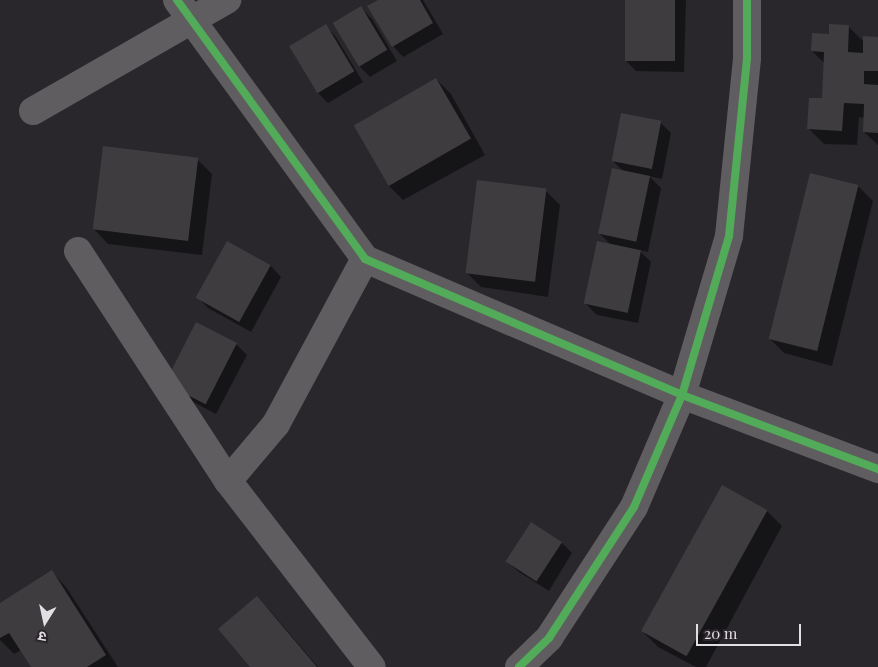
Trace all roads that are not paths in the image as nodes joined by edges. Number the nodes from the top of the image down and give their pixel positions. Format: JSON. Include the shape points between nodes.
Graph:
{"nodes":[{"id":1,"x":177,"y":0,"type":"edge"},
{"id":2,"x":227,"y":0,"type":"edge"},
{"id":3,"x":747,"y":0,"type":"edge"},
{"id":4,"x":192,"y":22,"type":"junction"},
{"id":5,"x":33,"y":111,"type":"dead end"},
{"id":6,"x":78,"y":251,"type":"dead end"},
{"id":7,"x":365,"y":259,"type":"junction"},
{"id":8,"x":682,"y":395,"type":"junction"},
{"id":9,"x":878,"y":469,"type":"edge"},
{"id":10,"x":228,"y":481,"type":"junction"},
{"id":11,"x":372,"y":667,"type":"edge"},
{"id":12,"x":519,"y":667,"type":"edge"}],
"edges":[{"from":1,"to":4,"type":"street"},
{"from":2,"to":4,"type":"street"},
{"from":3,"to":8,"type":"street","via":[[747,58],[728,236]]},
{"from":4,"to":5,"type":"street"},
{"from":4,"to":7,"type":"street"},
{"from":6,"to":10,"type":"street"},
{"from":7,"to":8,"type":"street"},
{"from":7,"to":10,"type":"street","via":[[276,424]]},
{"from":8,"to":9,"type":"street"},
{"from":8,"to":12,"type":"street","via":[[634,507],[549,638]]},
{"from":10,"to":11,"type":"street"}]}
